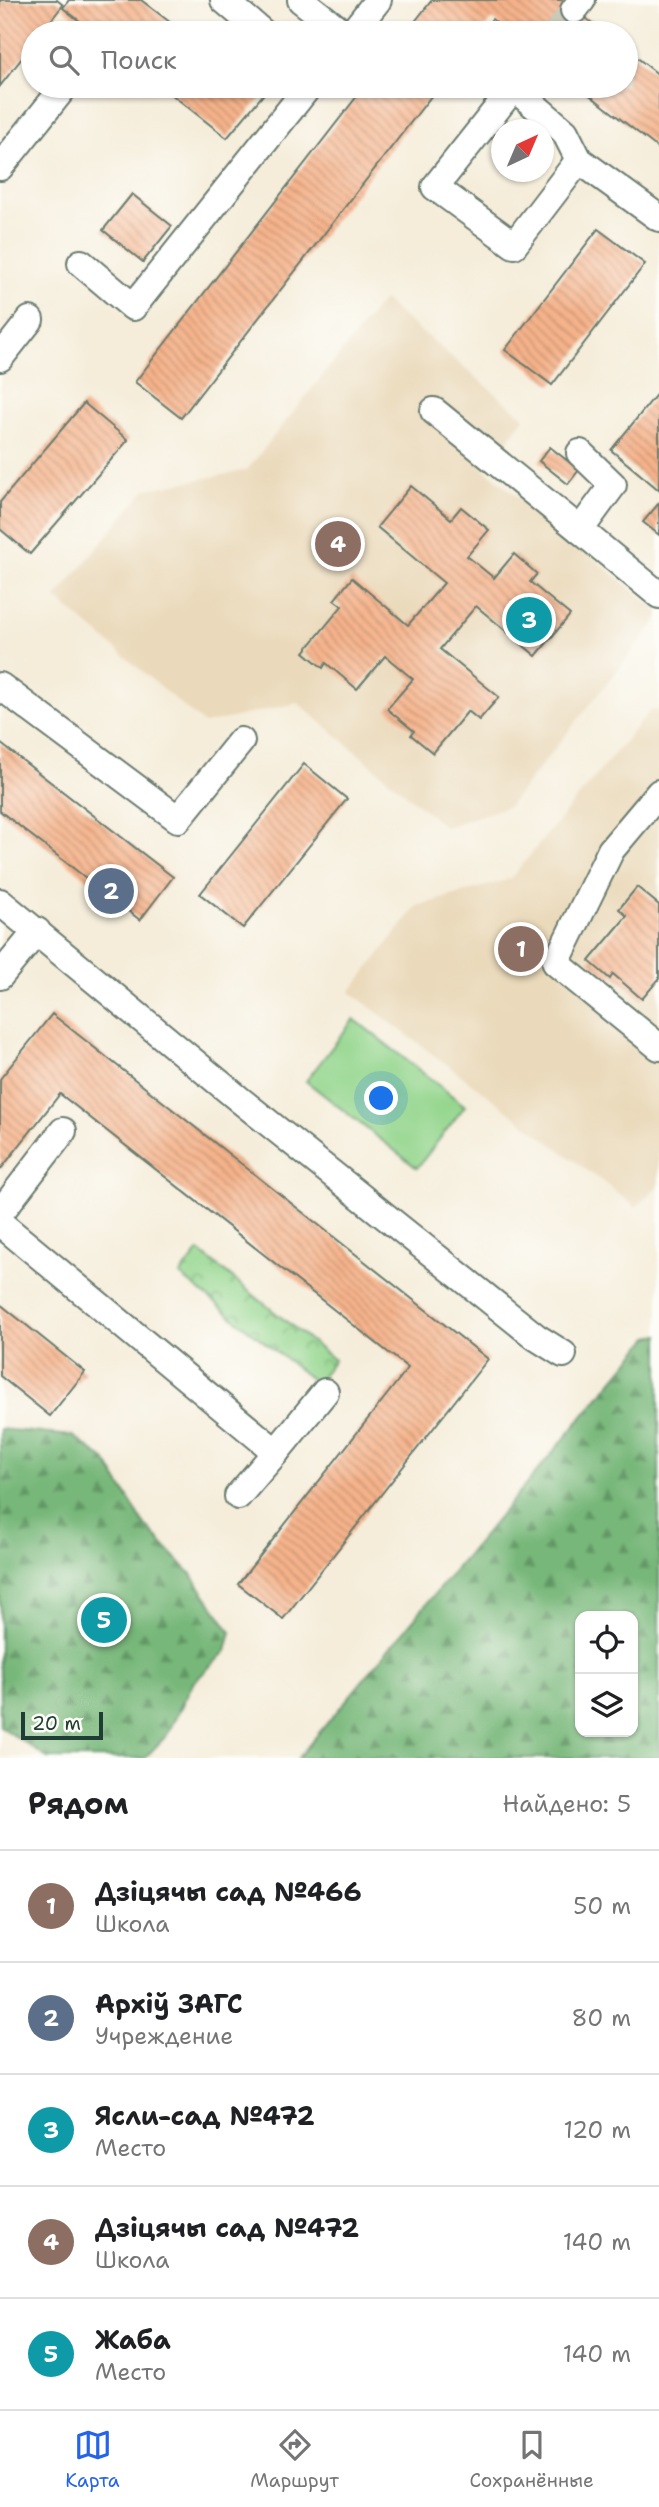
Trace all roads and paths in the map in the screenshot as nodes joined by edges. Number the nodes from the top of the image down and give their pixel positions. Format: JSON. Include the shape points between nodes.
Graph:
{"nodes":[{"id":1,"x":224,"y":0,"type":"edge"},
{"id":2,"x":301,"y":0,"type":"edge"},
{"id":3,"x":378,"y":0,"type":"edge"},
{"id":4,"x":248,"y":21,"type":"edge"},
{"id":5,"x":328,"y":21,"type":"edge"},
{"id":6,"x":361,"y":21,"type":"edge"},
{"id":7,"x":55,"y":98,"type":"edge"},
{"id":8,"x":299,"y":98,"type":"edge"},
{"id":9,"x":505,"y":98,"type":"edge"},
{"id":10,"x":526,"y":98,"type":"edge"},
{"id":11,"x":579,"y":160,"type":"junction"},
{"id":12,"x":0,"y":167,"type":"edge"},
{"id":13,"x":659,"y":218,"type":"edge"},
{"id":14,"x":81,"y":263,"type":"dead end"},
{"id":15,"x":30,"y":320,"type":"dead end"},
{"id":16,"x":0,"y":358,"type":"edge"},
{"id":17,"x":435,"y":411,"type":"dead end"},
{"id":18,"x":580,"y":453,"type":"dead end"},
{"id":19,"x":580,"y":530,"type":"junction"},
{"id":20,"x":659,"y":595,"type":"edge"},
{"id":21,"x":0,"y":687,"type":"edge"},
{"id":22,"x":241,"y":741,"type":"dead end"},
{"id":23,"x":659,"y":793,"type":"edge"},
{"id":24,"x":0,"y":902,"type":"edge"},
{"id":25,"x":37,"y":931,"type":"junction"},
{"id":26,"x":0,"y":976,"type":"edge"},
{"id":27,"x":659,"y":1047,"type":"edge"},
{"id":28,"x":63,"y":1131,"type":"dead end"},
{"id":29,"x":0,"y":1213,"type":"edge"},
{"id":30,"x":0,"y":1223,"type":"edge"},
{"id":31,"x":563,"y":1354,"type":"dead end"},
{"id":32,"x":325,"y":1392,"type":"dead end"},
{"id":33,"x":276,"y":1452,"type":"junction"},
{"id":34,"x":238,"y":1496,"type":"dead end"}],
"edges":[{"from":1,"to":4,"type":"lane"},
{"from":2,"to":5,"type":"lane"},
{"from":3,"to":6,"type":"lane"},
{"from":7,"to":12,"type":"lane"},
{"from":8,"to":14,"type":"lane","via":[[133,307]]},
{"from":9,"to":11,"type":"lane","via":[[435,187],[514,245]]},
{"from":10,"to":11,"type":"lane","via":[[565,132]]},
{"from":11,"to":13,"type":"lane"},
{"from":15,"to":16,"type":"lane"},
{"from":17,"to":19,"type":"lane"},
{"from":18,"to":19,"type":"lane","via":[[613,485]]},
{"from":19,"to":20,"type":"lane"},
{"from":21,"to":22,"type":"lane","via":[[178,819]]},
{"from":23,"to":27,"type":"lane","via":[[611,850],[556,963]]},
{"from":24,"to":25,"type":"lane"},
{"from":25,"to":26,"type":"lane"},
{"from":25,"to":31,"type":"lane","via":[[250,1108]]},
{"from":28,"to":29,"type":"lane"},
{"from":30,"to":33,"type":"lane"},
{"from":32,"to":33,"type":"lane"},
{"from":33,"to":34,"type":"lane"}]}
